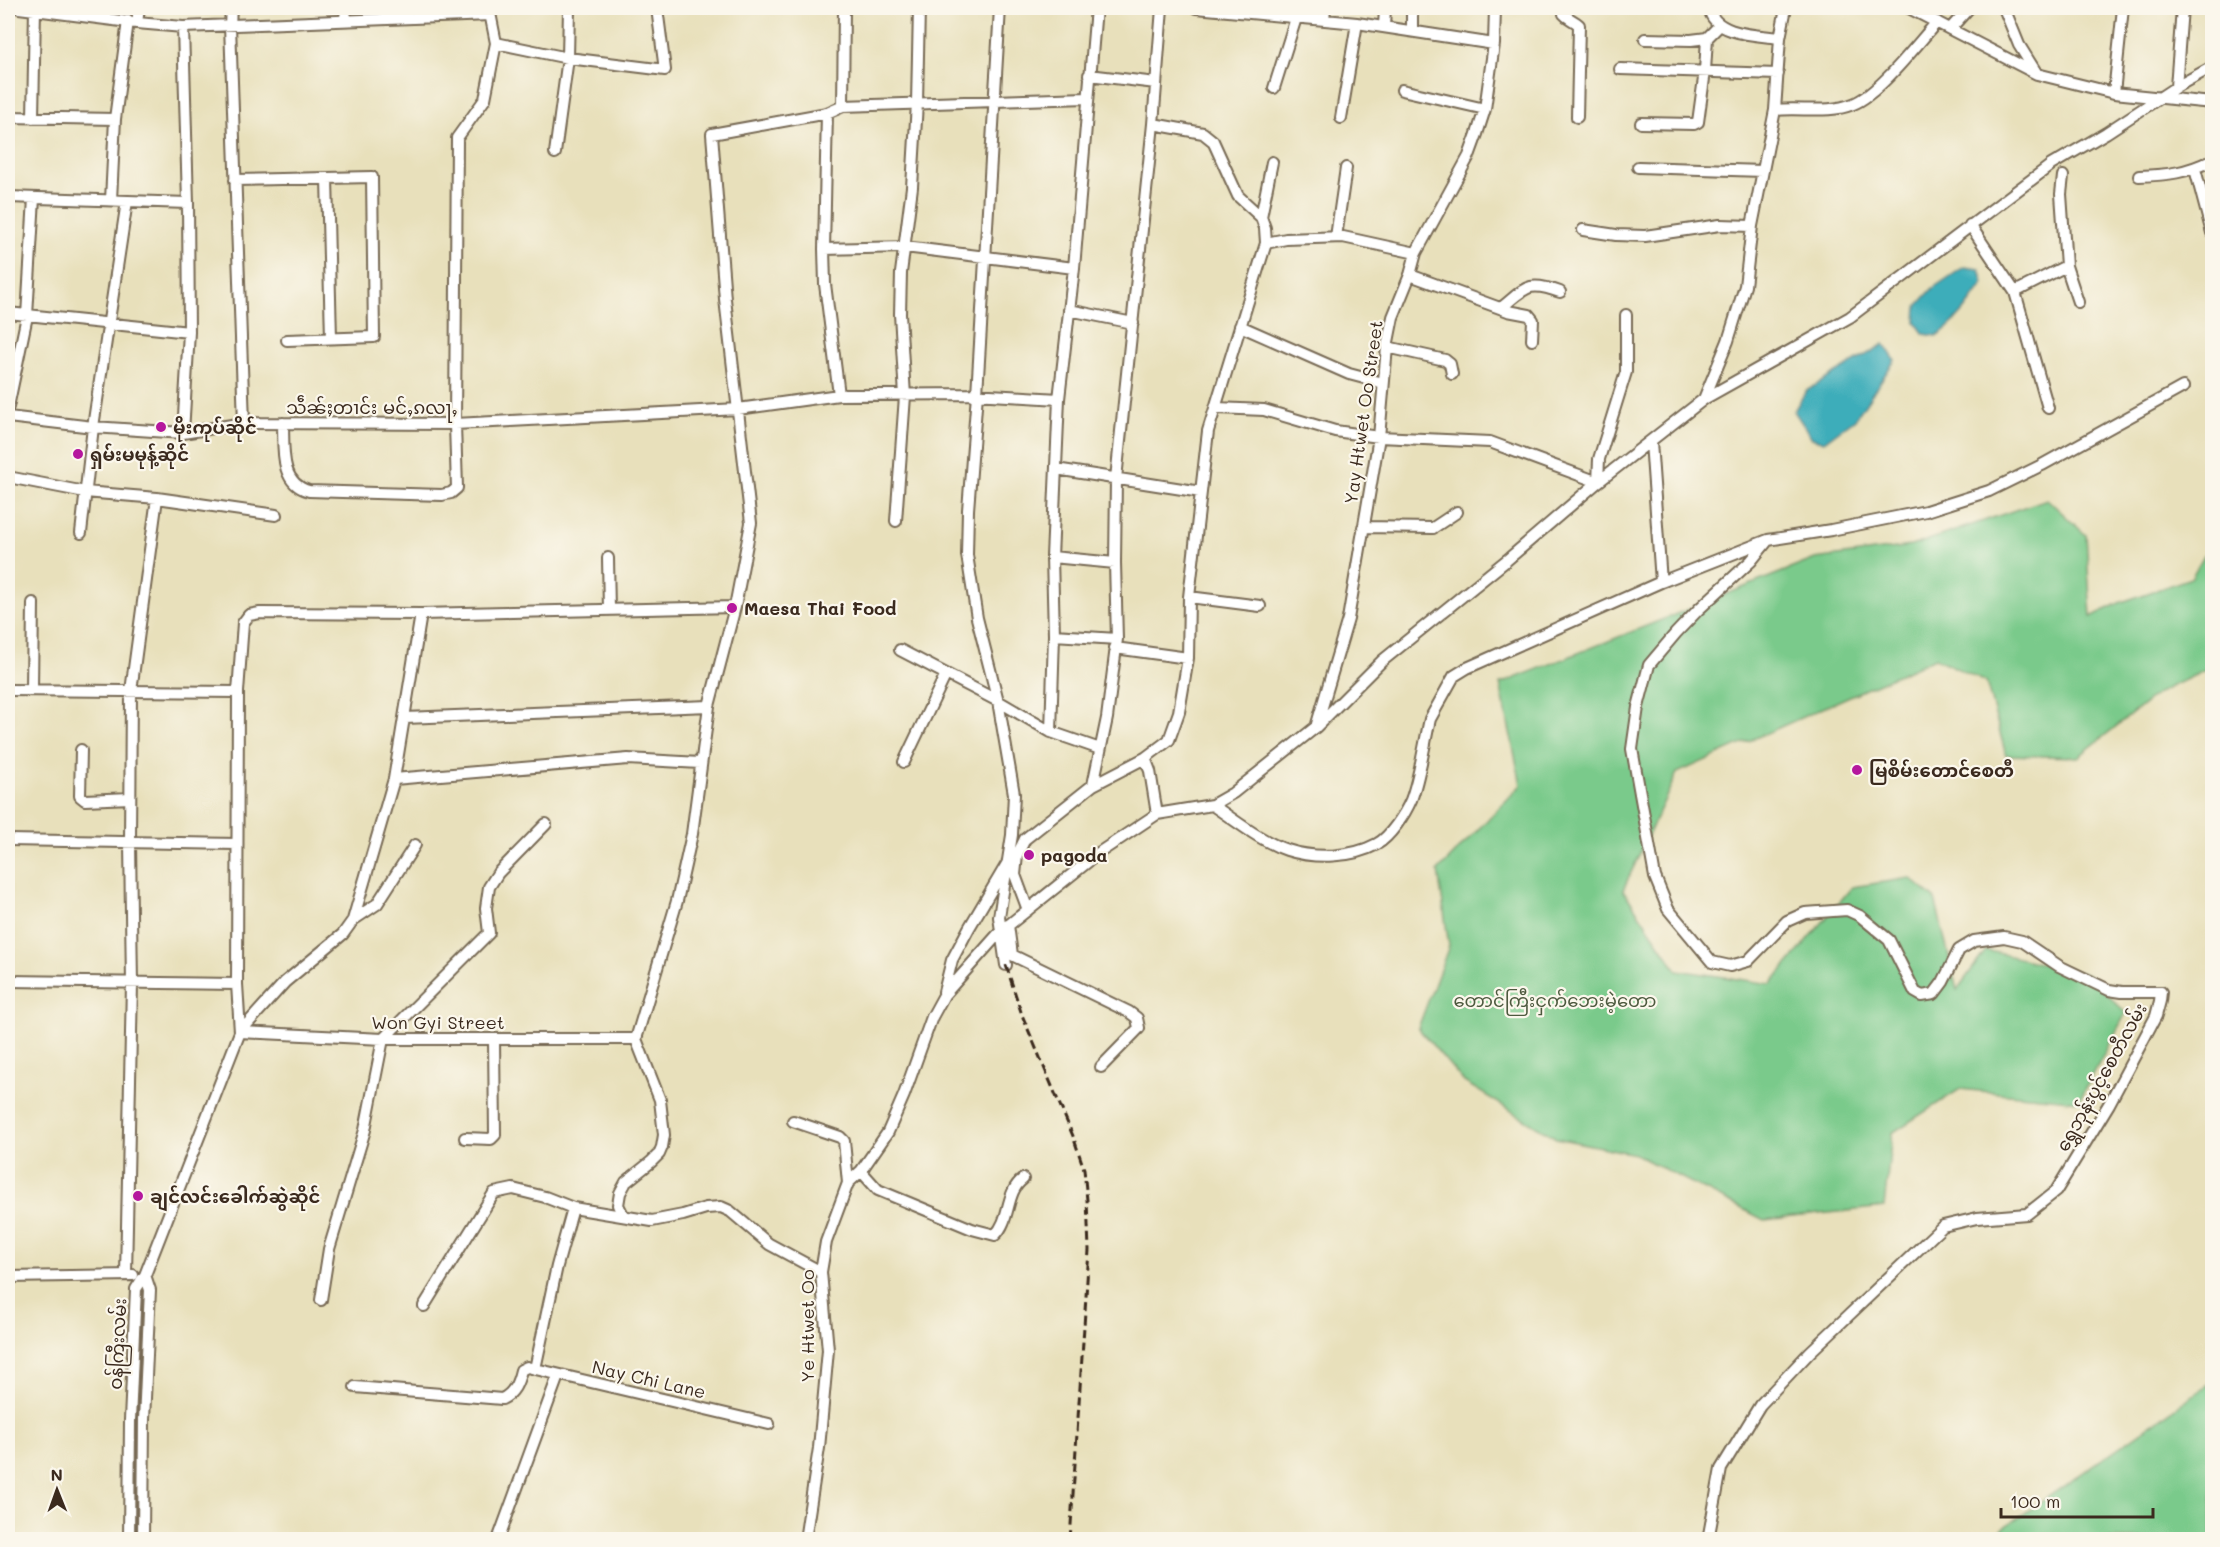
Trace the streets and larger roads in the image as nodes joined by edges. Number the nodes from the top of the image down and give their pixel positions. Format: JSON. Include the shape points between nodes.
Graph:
{"nodes":[{"id":1,"x":19,"y":8,"type":"edge"},
{"id":2,"x":139,"y":8,"type":"edge"},
{"id":3,"x":231,"y":8,"type":"edge"},
{"id":4,"x":346,"y":8,"type":"edge"},
{"id":5,"x":569,"y":8,"type":"edge"},
{"id":6,"x":657,"y":8,"type":"edge"},
{"id":7,"x":844,"y":8,"type":"edge"},
{"id":8,"x":919,"y":8,"type":"edge"},
{"id":9,"x":1000,"y":8,"type":"edge"},
{"id":10,"x":1096,"y":8,"type":"edge"},
{"id":11,"x":1162,"y":8,"type":"edge"},
{"id":12,"x":1196,"y":8,"type":"edge"},
{"id":13,"x":1325,"y":8,"type":"edge"},
{"id":14,"x":1385,"y":8,"type":"edge"},
{"id":15,"x":1412,"y":8,"type":"edge"},
{"id":16,"x":1495,"y":8,"type":"edge"},
{"id":17,"x":1564,"y":8,"type":"edge"},
{"id":18,"x":1709,"y":8,"type":"edge"},
{"id":19,"x":1786,"y":8,"type":"edge"},
{"id":20,"x":1909,"y":8,"type":"edge"},
{"id":21,"x":1969,"y":8,"type":"edge"},
{"id":22,"x":2004,"y":8,"type":"edge"},
{"id":23,"x":2123,"y":8,"type":"edge"},
{"id":24,"x":2182,"y":8,"type":"edge"},
{"id":25,"x":35,"y":9,"type":"edge"},
{"id":26,"x":490,"y":11,"type":"edge"},
{"id":27,"x":1296,"y":18,"type":"junction"},
{"id":28,"x":345,"y":20,"type":"junction"},
{"id":29,"x":1324,"y":20,"type":"junction"},
{"id":30,"x":133,"y":22,"type":"junction"},
{"id":31,"x":1936,"y":22,"type":"junction"},
{"id":32,"x":1357,"y":23,"type":"junction"},
{"id":33,"x":230,"y":25,"type":"junction"},
{"id":34,"x":1720,"y":25,"type":"junction"},
{"id":35,"x":183,"y":27,"type":"junction"},
{"id":36,"x":1384,"y":27,"type":"junction"},
{"id":37,"x":1951,"y":28,"type":"junction"},
{"id":38,"x":1412,"y":31,"type":"junction"},
{"id":39,"x":1707,"y":38,"type":"junction"},
{"id":40,"x":1780,"y":38,"type":"junction"},
{"id":41,"x":1645,"y":39,"type":"dead end"},
{"id":42,"x":496,"y":43,"type":"junction"},
{"id":43,"x":1494,"y":44,"type":"junction"},
{"id":44,"x":568,"y":58,"type":"junction"},
{"id":45,"x":2212,"y":68,"type":"edge"},
{"id":46,"x":1620,"y":69,"type":"dead end"},
{"id":47,"x":1705,"y":71,"type":"junction"},
{"id":48,"x":1778,"y":74,"type":"junction"},
{"id":49,"x":2037,"y":74,"type":"junction"},
{"id":50,"x":1089,"y":75,"type":"junction"},
{"id":51,"x":1156,"y":83,"type":"junction"},
{"id":52,"x":2176,"y":87,"type":"junction"},
{"id":53,"x":1274,"y":88,"type":"dead end"},
{"id":54,"x":1402,"y":90,"type":"dead end"},
{"id":55,"x":2114,"y":93,"type":"junction"},
{"id":56,"x":1087,"y":98,"type":"junction"},
{"id":57,"x":2159,"y":98,"type":"junction"},
{"id":58,"x":993,"y":101,"type":"junction"},
{"id":59,"x":916,"y":103,"type":"junction"},
{"id":60,"x":2212,"y":104,"type":"edge"},
{"id":61,"x":843,"y":106,"type":"junction"},
{"id":62,"x":1485,"y":110,"type":"junction"},
{"id":63,"x":1774,"y":110,"type":"junction"},
{"id":64,"x":827,"y":113,"type":"junction"},
{"id":65,"x":8,"y":117,"type":"edge"},
{"id":66,"x":1577,"y":117,"type":"dead end"},
{"id":67,"x":33,"y":118,"type":"junction"},
{"id":68,"x":1341,"y":118,"type":"dead end"},
{"id":69,"x":115,"y":119,"type":"junction"},
{"id":70,"x":1641,"y":123,"type":"dead end"},
{"id":71,"x":1153,"y":124,"type":"junction"},
{"id":72,"x":555,"y":153,"type":"dead end"},
{"id":73,"x":2212,"y":160,"type":"edge"},
{"id":74,"x":1272,"y":162,"type":"dead end"},
{"id":75,"x":1638,"y":167,"type":"dead end"},
{"id":76,"x":1346,"y":168,"type":"dead end"},
{"id":77,"x":2195,"y":169,"type":"junction"},
{"id":78,"x":1762,"y":171,"type":"junction"},
{"id":79,"x":2063,"y":176,"type":"dead end"},
{"id":80,"x":2139,"y":176,"type":"dead end"},
{"id":81,"x":327,"y":178,"type":"junction"},
{"id":82,"x":235,"y":180,"type":"junction"},
{"id":83,"x":8,"y":197,"type":"edge"},
{"id":84,"x":34,"y":198,"type":"junction"},
{"id":85,"x":111,"y":200,"type":"junction"},
{"id":86,"x":127,"y":201,"type":"junction"},
{"id":87,"x":188,"y":203,"type":"junction"},
{"id":88,"x":1260,"y":217,"type":"junction"},
{"id":89,"x":1970,"y":225,"type":"junction"},
{"id":90,"x":1752,"y":226,"type":"junction"},
{"id":91,"x":1583,"y":230,"type":"dead end"},
{"id":92,"x":2212,"y":233,"type":"edge"},
{"id":93,"x":1336,"y":237,"type":"junction"},
{"id":94,"x":1266,"y":243,"type":"junction"},
{"id":95,"x":905,"y":247,"type":"junction"},
{"id":96,"x":824,"y":249,"type":"junction"},
{"id":97,"x":1416,"y":254,"type":"junction"},
{"id":98,"x":984,"y":257,"type":"junction"},
{"id":99,"x":2066,"y":266,"type":"junction"},
{"id":100,"x":1074,"y":268,"type":"junction"},
{"id":101,"x":1410,"y":275,"type":"junction"},
{"id":102,"x":1560,"y":292,"type":"dead end"},
{"id":103,"x":2015,"y":292,"type":"junction"},
{"id":104,"x":2078,"y":302,"type":"dead end"},
{"id":105,"x":1501,"y":308,"type":"junction"},
{"id":106,"x":1069,"y":310,"type":"junction"},
{"id":107,"x":8,"y":313,"type":"edge"},
{"id":108,"x":1626,"y":315,"type":"dead end"},
{"id":109,"x":27,"y":316,"type":"junction"},
{"id":110,"x":1133,"y":323,"type":"junction"},
{"id":111,"x":109,"y":324,"type":"junction"},
{"id":112,"x":1240,"y":326,"type":"junction"},
{"id":113,"x":189,"y":332,"type":"junction"},
{"id":114,"x":331,"y":338,"type":"junction"},
{"id":115,"x":287,"y":340,"type":"dead end"},
{"id":116,"x":1532,"y":340,"type":"dead end"},
{"id":117,"x":1387,"y":347,"type":"junction"},
{"id":118,"x":1452,"y":374,"type":"dead end"},
{"id":119,"x":1383,"y":383,"type":"junction"},
{"id":120,"x":2183,"y":387,"type":"dead end"},
{"id":121,"x":977,"y":394,"type":"junction"},
{"id":122,"x":839,"y":395,"type":"junction"},
{"id":123,"x":905,"y":396,"type":"junction"},
{"id":124,"x":1059,"y":399,"type":"junction"},
{"id":125,"x":1704,"y":399,"type":"junction"},
{"id":126,"x":8,"y":407,"type":"edge"},
{"id":127,"x":1217,"y":408,"type":"junction"},
{"id":128,"x":2048,"y":408,"type":"dead end"},
{"id":129,"x":738,"y":409,"type":"junction"},
{"id":130,"x":8,"y":417,"type":"edge"},
{"id":131,"x":244,"y":423,"type":"junction"},
{"id":132,"x":282,"y":423,"type":"junction"},
{"id":133,"x":454,"y":424,"type":"junction"},
{"id":134,"x":93,"y":427,"type":"junction"},
{"id":135,"x":183,"y":434,"type":"junction"},
{"id":136,"x":1379,"y":437,"type":"junction"},
{"id":137,"x":1651,"y":442,"type":"junction"},
{"id":138,"x":1056,"y":469,"type":"junction"},
{"id":139,"x":8,"y":477,"type":"edge"},
{"id":140,"x":1116,"y":479,"type":"junction"},
{"id":141,"x":1598,"y":482,"type":"junction"},
{"id":142,"x":85,"y":492,"type":"junction"},
{"id":143,"x":1201,"y":492,"type":"junction"},
{"id":144,"x":157,"y":498,"type":"junction"},
{"id":145,"x":1457,"y":512,"type":"dead end"},
{"id":146,"x":276,"y":515,"type":"dead end"},
{"id":147,"x":896,"y":521,"type":"dead end"},
{"id":148,"x":1363,"y":527,"type":"junction"},
{"id":149,"x":81,"y":533,"type":"dead end"},
{"id":150,"x":1768,"y":540,"type":"junction"},
{"id":151,"x":1052,"y":557,"type":"junction"},
{"id":152,"x":608,"y":558,"type":"dead end"},
{"id":153,"x":1114,"y":563,"type":"junction"},
{"id":154,"x":1661,"y":582,"type":"junction"},
{"id":155,"x":1189,"y":597,"type":"junction"},
{"id":156,"x":33,"y":603,"type":"dead end"},
{"id":157,"x":1260,"y":606,"type":"dead end"},
{"id":158,"x":735,"y":607,"type":"junction"},
{"id":159,"x":609,"y":610,"type":"junction"},
{"id":160,"x":421,"y":614,"type":"junction"},
{"id":161,"x":1054,"y":634,"type":"junction"},
{"id":162,"x":1116,"y":644,"type":"junction"},
{"id":163,"x":900,"y":650,"type":"dead end"},
{"id":164,"x":1188,"y":658,"type":"junction"},
{"id":165,"x":946,"y":674,"type":"junction"},
{"id":166,"x":8,"y":690,"type":"edge"},
{"id":167,"x":32,"y":690,"type":"junction"},
{"id":168,"x":131,"y":691,"type":"junction"},
{"id":169,"x":238,"y":692,"type":"junction"},
{"id":170,"x":998,"y":701,"type":"junction"},
{"id":171,"x":709,"y":705,"type":"junction"},
{"id":172,"x":405,"y":718,"type":"junction"},
{"id":173,"x":1316,"y":727,"type":"junction"},
{"id":174,"x":1051,"y":732,"type":"junction"},
{"id":175,"x":1100,"y":749,"type":"junction"},
{"id":176,"x":81,"y":750,"type":"dead end"},
{"id":177,"x":1145,"y":758,"type":"junction"},
{"id":178,"x":904,"y":762,"type":"dead end"},
{"id":179,"x":700,"y":763,"type":"junction"},
{"id":180,"x":394,"y":779,"type":"junction"},
{"id":181,"x":1093,"y":785,"type":"junction"},
{"id":182,"x":130,"y":798,"type":"junction"},
{"id":183,"x":1212,"y":805,"type":"junction"},
{"id":184,"x":1157,"y":814,"type":"junction"},
{"id":185,"x":546,"y":824,"type":"dead end"},
{"id":186,"x":8,"y":840,"type":"edge"},
{"id":187,"x":130,"y":843,"type":"junction"},
{"id":188,"x":237,"y":844,"type":"junction"},
{"id":189,"x":415,"y":845,"type":"dead end"},
{"id":190,"x":1017,"y":855,"type":"junction"},
{"id":191,"x":1008,"y":862,"type":"junction"},
{"id":192,"x":1028,"y":910,"type":"junction"},
{"id":193,"x":353,"y":920,"type":"junction"},
{"id":194,"x":1004,"y":928,"type":"junction"},
{"id":195,"x":1006,"y":964,"type":"dead end"},
{"id":196,"x":8,"y":981,"type":"edge"},
{"id":197,"x":132,"y":984,"type":"junction"},
{"id":198,"x":237,"y":984,"type":"junction"},
{"id":199,"x":944,"y":995,"type":"junction"},
{"id":200,"x":240,"y":1032,"type":"junction"},
{"id":201,"x":383,"y":1039,"type":"junction"},
{"id":202,"x":494,"y":1039,"type":"junction"},
{"id":203,"x":636,"y":1039,"type":"junction"},
{"id":204,"x":1101,"y":1067,"type":"dead end"},
{"id":205,"x":793,"y":1121,"type":"dead end"},
{"id":206,"x":465,"y":1138,"type":"dead end"},
{"id":207,"x":861,"y":1171,"type":"junction"},
{"id":208,"x":1023,"y":1179,"type":"dead end"},
{"id":209,"x":848,"y":1183,"type":"junction"},
{"id":210,"x":573,"y":1208,"type":"junction"},
{"id":211,"x":623,"y":1215,"type":"junction"},
{"id":212,"x":821,"y":1272,"type":"junction"},
{"id":213,"x":126,"y":1275,"type":"junction"},
{"id":214,"x":145,"y":1275,"type":"junction"},
{"id":215,"x":8,"y":1277,"type":"edge"},
{"id":216,"x":321,"y":1300,"type":"dead end"},
{"id":217,"x":424,"y":1306,"type":"dead end"},
{"id":218,"x":535,"y":1369,"type":"junction"},
{"id":219,"x":558,"y":1376,"type":"junction"},
{"id":220,"x":355,"y":1387,"type":"dead end"},
{"id":221,"x":769,"y":1424,"type":"dead end"},
{"id":222,"x":129,"y":1539,"type":"edge"},
{"id":223,"x":143,"y":1539,"type":"edge"},
{"id":224,"x":498,"y":1539,"type":"edge"},
{"id":225,"x":805,"y":1539,"type":"edge"},
{"id":226,"x":1708,"y":1539,"type":"edge"}],
"edges":[{"from":1,"to":25,"type":"street"},
{"from":2,"to":30,"type":"street"},
{"from":3,"to":33,"type":"street"},
{"from":4,"to":28,"type":"street"},
{"from":5,"to":44,"type":"street"},
{"from":6,"to":44,"type":"street","via":[[665,70]]},
{"from":7,"to":61,"type":"street"},
{"from":8,"to":59,"type":"street"},
{"from":9,"to":58,"type":"street"},
{"from":10,"to":50,"type":"street"},
{"from":11,"to":51,"type":"street"},
{"from":12,"to":27,"type":"street"},
{"from":13,"to":29,"type":"street"},
{"from":14,"to":36,"type":"street"},
{"from":15,"to":38,"type":"street"},
{"from":16,"to":43,"type":"street","name":"Yay Htwet Oo Street"},
{"from":17,"to":66,"type":"street","via":[[1567,18],[1579,25]]},
{"from":18,"to":34,"type":"street"},
{"from":19,"to":40,"type":"street"},
{"from":20,"to":31,"type":"street"},
{"from":21,"to":37,"type":"street"},
{"from":22,"to":49,"type":"street","via":[[2019,45]]},
{"from":23,"to":55,"type":"street"},
{"from":24,"to":52,"type":"street"},
{"from":25,"to":30,"type":"street"},
{"from":25,"to":67,"type":"street"},
{"from":26,"to":28,"type":"street"},
{"from":26,"to":42,"type":"street"},
{"from":27,"to":29,"type":"street"},
{"from":27,"to":53,"type":"street"},
{"from":28,"to":33,"type":"street"},
{"from":29,"to":32,"type":"street"},
{"from":30,"to":35,"type":"street"},
{"from":30,"to":69,"type":"street"},
{"from":31,"to":37,"type":"street"},
{"from":31,"to":63,"type":"street","via":[[1878,86],[1854,104],[1818,111]]},
{"from":32,"to":36,"type":"street"},
{"from":32,"to":68,"type":"street"},
{"from":33,"to":35,"type":"street"},
{"from":33,"to":82,"type":"street"},
{"from":34,"to":39,"type":"street"},
{"from":34,"to":40,"type":"street","via":[[1740,33]]},
{"from":35,"to":87,"type":"street"},
{"from":36,"to":38,"type":"street"},
{"from":37,"to":49,"type":"street"},
{"from":38,"to":43,"type":"street"},
{"from":39,"to":41,"type":"street"},
{"from":39,"to":47,"type":"street"},
{"from":40,"to":48,"type":"street"},
{"from":42,"to":44,"type":"street"},
{"from":42,"to":133,"type":"street","via":[[485,99],[457,138]]},
{"from":43,"to":62,"type":"street","name":"Yay Htwet Oo Street"},
{"from":44,"to":72,"type":"street"},
{"from":45,"to":52,"type":"street"},
{"from":46,"to":47,"type":"street"},
{"from":47,"to":48,"type":"street"},
{"from":47,"to":70,"type":"street","via":[[1698,122]]},
{"from":48,"to":63,"type":"street"},
{"from":49,"to":55,"type":"street"},
{"from":50,"to":51,"type":"street"},
{"from":50,"to":56,"type":"street"},
{"from":51,"to":71,"type":"street"},
{"from":52,"to":57,"type":"street"},
{"from":54,"to":62,"type":"street"},
{"from":55,"to":57,"type":"street"},
{"from":56,"to":58,"type":"street"},
{"from":56,"to":100,"type":"street"},
{"from":57,"to":60,"type":"street"},
{"from":57,"to":89,"type":"street","via":[[2051,165]]},
{"from":58,"to":59,"type":"street"},
{"from":58,"to":98,"type":"street"},
{"from":59,"to":61,"type":"street"},
{"from":59,"to":95,"type":"street"},
{"from":61,"to":64,"type":"street"},
{"from":62,"to":97,"type":"street","name":"Yay Htwet Oo Street","via":[[1469,156]]},
{"from":63,"to":78,"type":"street"},
{"from":64,"to":96,"type":"street"},
{"from":64,"to":129,"type":"street","via":[[712,134]]},
{"from":65,"to":67,"type":"street"},
{"from":67,"to":69,"type":"street"},
{"from":69,"to":85,"type":"street"},
{"from":71,"to":88,"type":"street","via":[[1203,133],[1213,141],[1238,196]]},
{"from":71,"to":110,"type":"street"},
{"from":73,"to":77,"type":"street"},
{"from":74,"to":88,"type":"street"},
{"from":75,"to":78,"type":"street"},
{"from":76,"to":93,"type":"street"},
{"from":77,"to":80,"type":"street"},
{"from":77,"to":92,"type":"street"},
{"from":78,"to":90,"type":"street"},
{"from":79,"to":99,"type":"street"},
{"from":81,"to":82,"type":"street"},
{"from":81,"to":114,"type":"street"},
{"from":81,"to":114,"type":"street","via":[[372,177],[374,337]]},
{"from":82,"to":131,"type":"street"},
{"from":83,"to":84,"type":"street"},
{"from":84,"to":85,"type":"street"},
{"from":84,"to":109,"type":"street"},
{"from":85,"to":86,"type":"street"},
{"from":86,"to":87,"type":"street"},
{"from":86,"to":111,"type":"street"},
{"from":87,"to":113,"type":"street"},
{"from":88,"to":94,"type":"street"},
{"from":89,"to":103,"type":"street"},
{"from":89,"to":125,"type":"street","via":[[1850,316]]},
{"from":90,"to":91,"type":"street","via":[[1720,225],[1645,236]]},
{"from":90,"to":125,"type":"street","via":[[1745,286]]},
{"from":93,"to":94,"type":"street"},
{"from":93,"to":97,"type":"street"},
{"from":94,"to":112,"type":"street"},
{"from":95,"to":96,"type":"street"},
{"from":95,"to":98,"type":"street"},
{"from":95,"to":123,"type":"street","via":[[900,314]]},
{"from":96,"to":122,"type":"street"},
{"from":97,"to":101,"type":"street","name":"Yay Htwet Oo Street"},
{"from":98,"to":100,"type":"street"},
{"from":98,"to":121,"type":"street"},
{"from":99,"to":103,"type":"street"},
{"from":99,"to":104,"type":"street"},
{"from":100,"to":106,"type":"street"},
{"from":101,"to":105,"type":"street"},
{"from":101,"to":117,"type":"street","name":"Yay Htwet Oo Street","via":[[1393,317]]},
{"from":102,"to":105,"type":"street","via":[[1530,286]]},
{"from":103,"to":128,"type":"street"},
{"from":105,"to":116,"type":"street","via":[[1529,315],[1533,320]]},
{"from":106,"to":110,"type":"street"},
{"from":106,"to":124,"type":"street"},
{"from":107,"to":109,"type":"street"},
{"from":108,"to":141,"type":"street","via":[[1626,372],[1599,459]]},
{"from":109,"to":111,"type":"street"},
{"from":109,"to":126,"type":"street"},
{"from":110,"to":140,"type":"street"},
{"from":111,"to":113,"type":"street"},
{"from":111,"to":134,"type":"street"},
{"from":112,"to":119,"type":"street","via":[[1349,374]]},
{"from":112,"to":127,"type":"street"},
{"from":113,"to":135,"type":"street"},
{"from":114,"to":115,"type":"street"},
{"from":117,"to":118,"type":"street","via":[[1445,360]]},
{"from":117,"to":119,"type":"street","name":"Yay Htwet Oo Street"},
{"from":119,"to":136,"type":"street","name":"Yay Htwet Oo Street"},
{"from":120,"to":150,"type":"street","via":[[1989,491],[1926,511]]},
{"from":121,"to":123,"type":"street","name":"သဵၼ်ႈတၢင်း မင်ႇၵလႃႇ"},
{"from":121,"to":124,"type":"street","name":"သဵၼ်ႈတၢင်း မင်ႇၵလႃႇ"},
{"from":121,"to":170,"type":"street","via":[[967,555],[977,618]]},
{"from":122,"to":123,"type":"street","name":"သဵၼ်ႈတၢင်း မင်ႇၵလႃႇ"},
{"from":122,"to":129,"type":"street","name":"သဵၼ်ႈတၢင်း မင်ႇၵလႃႇ"},
{"from":123,"to":147,"type":"street"},
{"from":124,"to":138,"type":"street"},
{"from":125,"to":137,"type":"street"},
{"from":127,"to":136,"type":"street","via":[[1264,410],[1335,431]]},
{"from":127,"to":143,"type":"street","via":[[1208,431]]},
{"from":129,"to":133,"type":"street","name":"သဵၼ်ႈတၢင်း မင်ႇၵလႃႇ"},
{"from":129,"to":158,"type":"street","via":[[752,523]]},
{"from":130,"to":134,"type":"street","name":"သဵၼ်ႈတၢင်း မင်ႇၵလႃႇ"},
{"from":131,"to":132,"type":"street","name":"သဵၼ်ႈတၢင်း မင်ႇၵလႃႇ"},
{"from":131,"to":135,"type":"street","name":"သဵၼ်ႈတၢင်း မင်ႇၵလႃႇ"},
{"from":132,"to":133,"type":"street","name":"သဵၼ်ႈတၢင်း မင်ႇၵလႃႇ"},
{"from":132,"to":133,"type":"street","via":[[285,465],[299,489],[442,495],[457,488]]},
{"from":134,"to":135,"type":"street","name":"သဵၼ်ႈတၢင်း မင်ႇၵလႃႇ"},
{"from":134,"to":142,"type":"street"},
{"from":136,"to":141,"type":"street","via":[[1490,442]]},
{"from":136,"to":148,"type":"street","name":"Yay Htwet Oo Street"},
{"from":137,"to":141,"type":"street"},
{"from":137,"to":154,"type":"street"},
{"from":138,"to":140,"type":"street"},
{"from":138,"to":151,"type":"street"},
{"from":139,"to":142,"type":"street"},
{"from":140,"to":143,"type":"street"},
{"from":140,"to":153,"type":"street"},
{"from":141,"to":173,"type":"street","via":[[1382,661]]},
{"from":142,"to":144,"type":"street"},
{"from":142,"to":149,"type":"street"},
{"from":143,"to":155,"type":"street"},
{"from":144,"to":146,"type":"street"},
{"from":144,"to":168,"type":"street"},
{"from":145,"to":148,"type":"street","via":[[1433,528]]},
{"from":148,"to":173,"type":"street","name":"Yay Htwet Oo Street","via":[[1348,619]]},
{"from":150,"to":154,"type":"street"},
{"from":150,"to":226,"type":"street","name":"ရွှေဘုန်းပွင့်စေတီလမ်း","via":[[1751,561],[1691,616],[1649,665],[1632,749],[1655,877],[1668,909],[1712,962],[1730,966],[1748,961],[1787,921],[1805,913],[1847,910],[1889,940],[1915,992],[1922,996],[1934,994],[1959,950],[1974,941],[2004,937],[2022,941],[2059,966],[2109,990],[2161,992],[2156,1016],[2056,1191],[2027,1214],[1977,1218],[1943,1226],[1810,1352],[1760,1405],[1721,1469]]},
{"from":151,"to":153,"type":"street"},
{"from":151,"to":161,"type":"street"},
{"from":152,"to":159,"type":"street"},
{"from":153,"to":162,"type":"street"},
{"from":154,"to":183,"type":"street","via":[[1454,676],[1430,719],[1410,801],[1379,843],[1358,851],[1310,855],[1268,841]]},
{"from":155,"to":157,"type":"street"},
{"from":155,"to":164,"type":"street"},
{"from":156,"to":167,"type":"street"},
{"from":158,"to":159,"type":"street"},
{"from":158,"to":171,"type":"street"},
{"from":159,"to":160,"type":"street"},
{"from":160,"to":169,"type":"street","via":[[249,615],[243,623]]},
{"from":160,"to":172,"type":"street"},
{"from":161,"to":162,"type":"street"},
{"from":161,"to":174,"type":"street"},
{"from":162,"to":164,"type":"street"},
{"from":162,"to":175,"type":"street"},
{"from":163,"to":165,"type":"street"},
{"from":164,"to":177,"type":"street","via":[[1179,712],[1169,740]]},
{"from":165,"to":170,"type":"street"},
{"from":165,"to":178,"type":"street"},
{"from":166,"to":167,"type":"street"},
{"from":167,"to":168,"type":"street"},
{"from":168,"to":169,"type":"street"},
{"from":168,"to":182,"type":"street"},
{"from":169,"to":188,"type":"street"},
{"from":170,"to":174,"type":"street"},
{"from":170,"to":191,"type":"street","via":[[1014,794]]},
{"from":171,"to":172,"type":"street"},
{"from":171,"to":179,"type":"street"},
{"from":172,"to":180,"type":"street"},
{"from":173,"to":183,"type":"street"},
{"from":174,"to":175,"type":"street"},
{"from":175,"to":181,"type":"street"},
{"from":176,"to":182,"type":"street","via":[[80,796],[85,800]]},
{"from":177,"to":181,"type":"street"},
{"from":177,"to":184,"type":"street"},
{"from":179,"to":180,"type":"street","via":[[628,759]]},
{"from":179,"to":203,"type":"street","via":[[692,834],[677,902]]},
{"from":180,"to":193,"type":"street"},
{"from":181,"to":190,"type":"street","via":[[1025,839]]},
{"from":182,"to":187,"type":"street"},
{"from":183,"to":184,"type":"street"},
{"from":184,"to":192,"type":"street","via":[[1100,852]]},
{"from":185,"to":201,"type":"street","via":[[489,887],[489,933]]},
{"from":186,"to":187,"type":"street"},
{"from":187,"to":188,"type":"street"},
{"from":187,"to":197,"type":"street"},
{"from":188,"to":198,"type":"street"},
{"from":189,"to":193,"type":"street","via":[[377,904]]},
{"from":190,"to":191,"type":"street"},
{"from":190,"to":192,"type":"street","via":[[1015,875]]},
{"from":191,"to":194,"type":"street","via":[[1000,902]]},
{"from":191,"to":199,"type":"street","via":[[952,960]]},
{"from":192,"to":194,"type":"street"},
{"from":193,"to":200,"type":"street","via":[[343,934],[285,982]]},
{"from":194,"to":195,"type":"street"},
{"from":194,"to":199,"type":"street"},
{"from":194,"to":204,"type":"street","via":[[1012,955],[1137,1018],[1139,1028]]},
{"from":196,"to":197,"type":"street"},
{"from":197,"to":198,"type":"street"},
{"from":197,"to":213,"type":"street"},
{"from":198,"to":200,"type":"street"},
{"from":199,"to":207,"type":"street","name":"Ye Htwet Oo","via":[[888,1132]]},
{"from":200,"to":201,"type":"street","name":"Won Gyi Street"},
{"from":200,"to":214,"type":"street"},
{"from":201,"to":202,"type":"street","name":"Won Gyi Street"},
{"from":201,"to":216,"type":"street","via":[[365,1130],[329,1249]]},
{"from":202,"to":203,"type":"street","name":"Won Gyi Street"},
{"from":202,"to":206,"type":"street","via":[[495,1136]]},
{"from":203,"to":211,"type":"street","via":[[660,1100],[664,1135],[659,1154],[626,1182],[620,1193],[618,1205]]},
{"from":205,"to":209,"type":"street","via":[[844,1141]]},
{"from":207,"to":208,"type":"street","via":[[878,1190],[995,1235],[1001,1230],[1014,1187]]},
{"from":207,"to":209,"type":"street","name":"Ye Htwet Oo"},
{"from":209,"to":212,"type":"street","name":"Ye Htwet Oo","via":[[826,1242]]},
{"from":210,"to":211,"type":"street"},
{"from":210,"to":217,"type":"street","via":[[513,1189],[494,1193]]},
{"from":210,"to":218,"type":"street","via":[[556,1266]]},
{"from":211,"to":212,"type":"street","via":[[652,1221],[721,1207],[769,1244]]},
{"from":212,"to":225,"type":"street","name":"Ye Htwet Oo","via":[[828,1350]]},
{"from":213,"to":214,"type":"street"},
{"from":213,"to":215,"type":"street"},
{"from":214,"to":222,"type":"street","name":"ဝန်ကြီးလမ်း","via":[[136,1289],[132,1351]]},
{"from":214,"to":223,"type":"street","name":"ဝန်ကြီးလမ်း","via":[[150,1290]]},
{"from":218,"to":219,"type":"street","name":"Nay Chi Lane"},
{"from":218,"to":220,"type":"street","name":"Nay Chi Lane","via":[[523,1367],[515,1387],[501,1399]]},
{"from":219,"to":221,"type":"street","name":"Nay Chi Lane"},
{"from":219,"to":224,"type":"street"}]}
